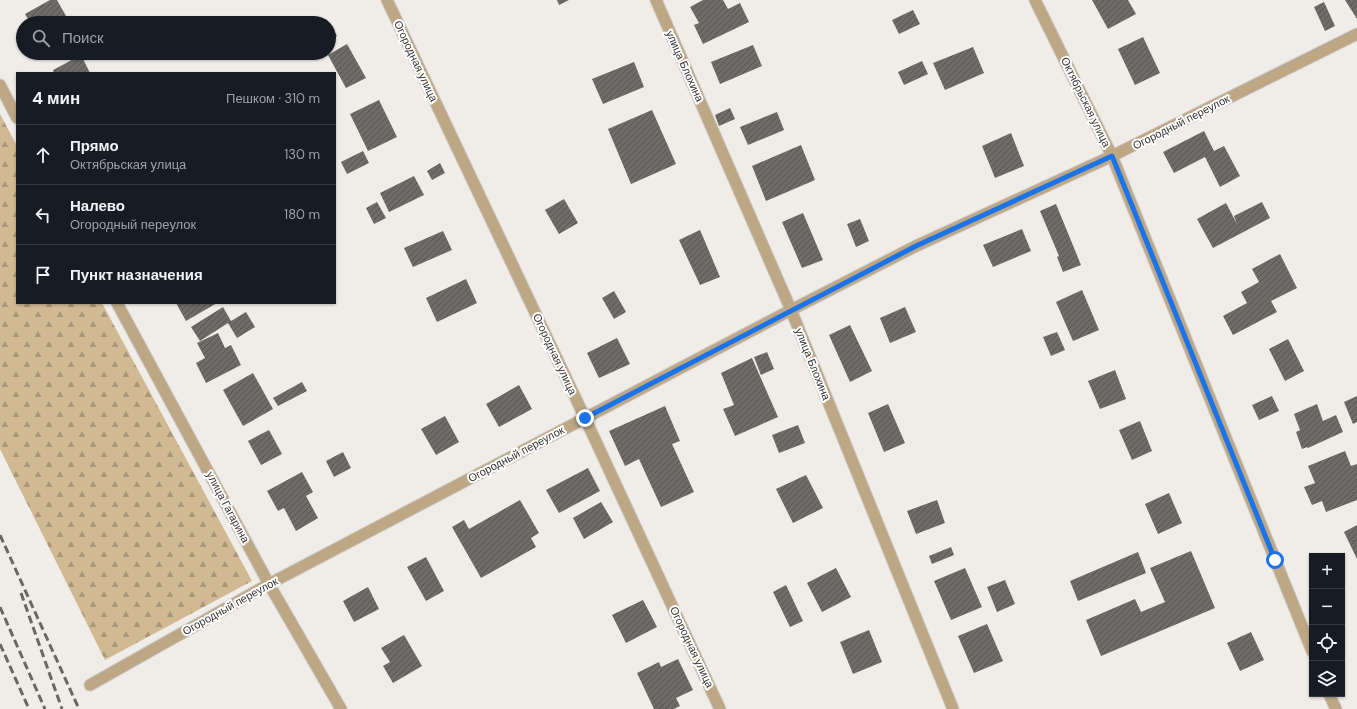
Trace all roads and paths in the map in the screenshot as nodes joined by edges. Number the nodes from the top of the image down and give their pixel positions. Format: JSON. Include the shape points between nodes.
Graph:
{"nodes":[{"id":1,"x":386,"y":0,"type":"edge"},
{"id":2,"x":656,"y":0,"type":"edge"},
{"id":3,"x":1035,"y":0,"type":"edge"},
{"id":4,"x":1357,"y":34,"type":"edge"},
{"id":5,"x":0,"y":85,"type":"edge"},
{"id":6,"x":16,"y":116,"type":"edge"},
{"id":7,"x":1112,"y":156,"type":"junction"},
{"id":8,"x":118,"y":304,"type":"edge"},
{"id":9,"x":791,"y":310,"type":"junction"},
{"id":10,"x":585,"y":418,"type":"junction"},
{"id":11,"x":270,"y":584,"type":"junction"},
{"id":12,"x":1309,"y":644,"type":"edge"},
{"id":13,"x":90,"y":685,"type":"dead end"},
{"id":14,"x":1330,"y":697,"type":"edge"},
{"id":15,"x":341,"y":709,"type":"edge"},
{"id":16,"x":720,"y":709,"type":"edge"},
{"id":17,"x":954,"y":709,"type":"edge"},
{"id":18,"x":1336,"y":709,"type":"edge"}],
"edges":[{"from":1,"to":10,"type":"street","name":"Огородная улица"},
{"from":2,"to":9,"type":"street","name":"улица Блохина"},
{"from":3,"to":7,"type":"street","name":"Октябрьская улица"},
{"from":4,"to":7,"type":"street","name":"Огородный переулок"},
{"from":5,"to":6,"type":"street"},
{"from":7,"to":9,"type":"street","name":"Огородный переулок","via":[[916,246]]},
{"from":7,"to":12,"type":"street","name":"Октябрьская улица"},
{"from":8,"to":11,"type":"street","name":"улица Гагарина"},
{"from":9,"to":10,"type":"street","name":"Огородный переулок"},
{"from":9,"to":17,"type":"street","name":"улица Блохина"},
{"from":10,"to":11,"type":"street","name":"Огородный переулок"},
{"from":10,"to":16,"type":"street","name":"Огородная улица"},
{"from":11,"to":13,"type":"street","name":"Огородный переулок"},
{"from":11,"to":15,"type":"street","name":"улица Гагарина"},
{"from":14,"to":18,"type":"street"}]}
